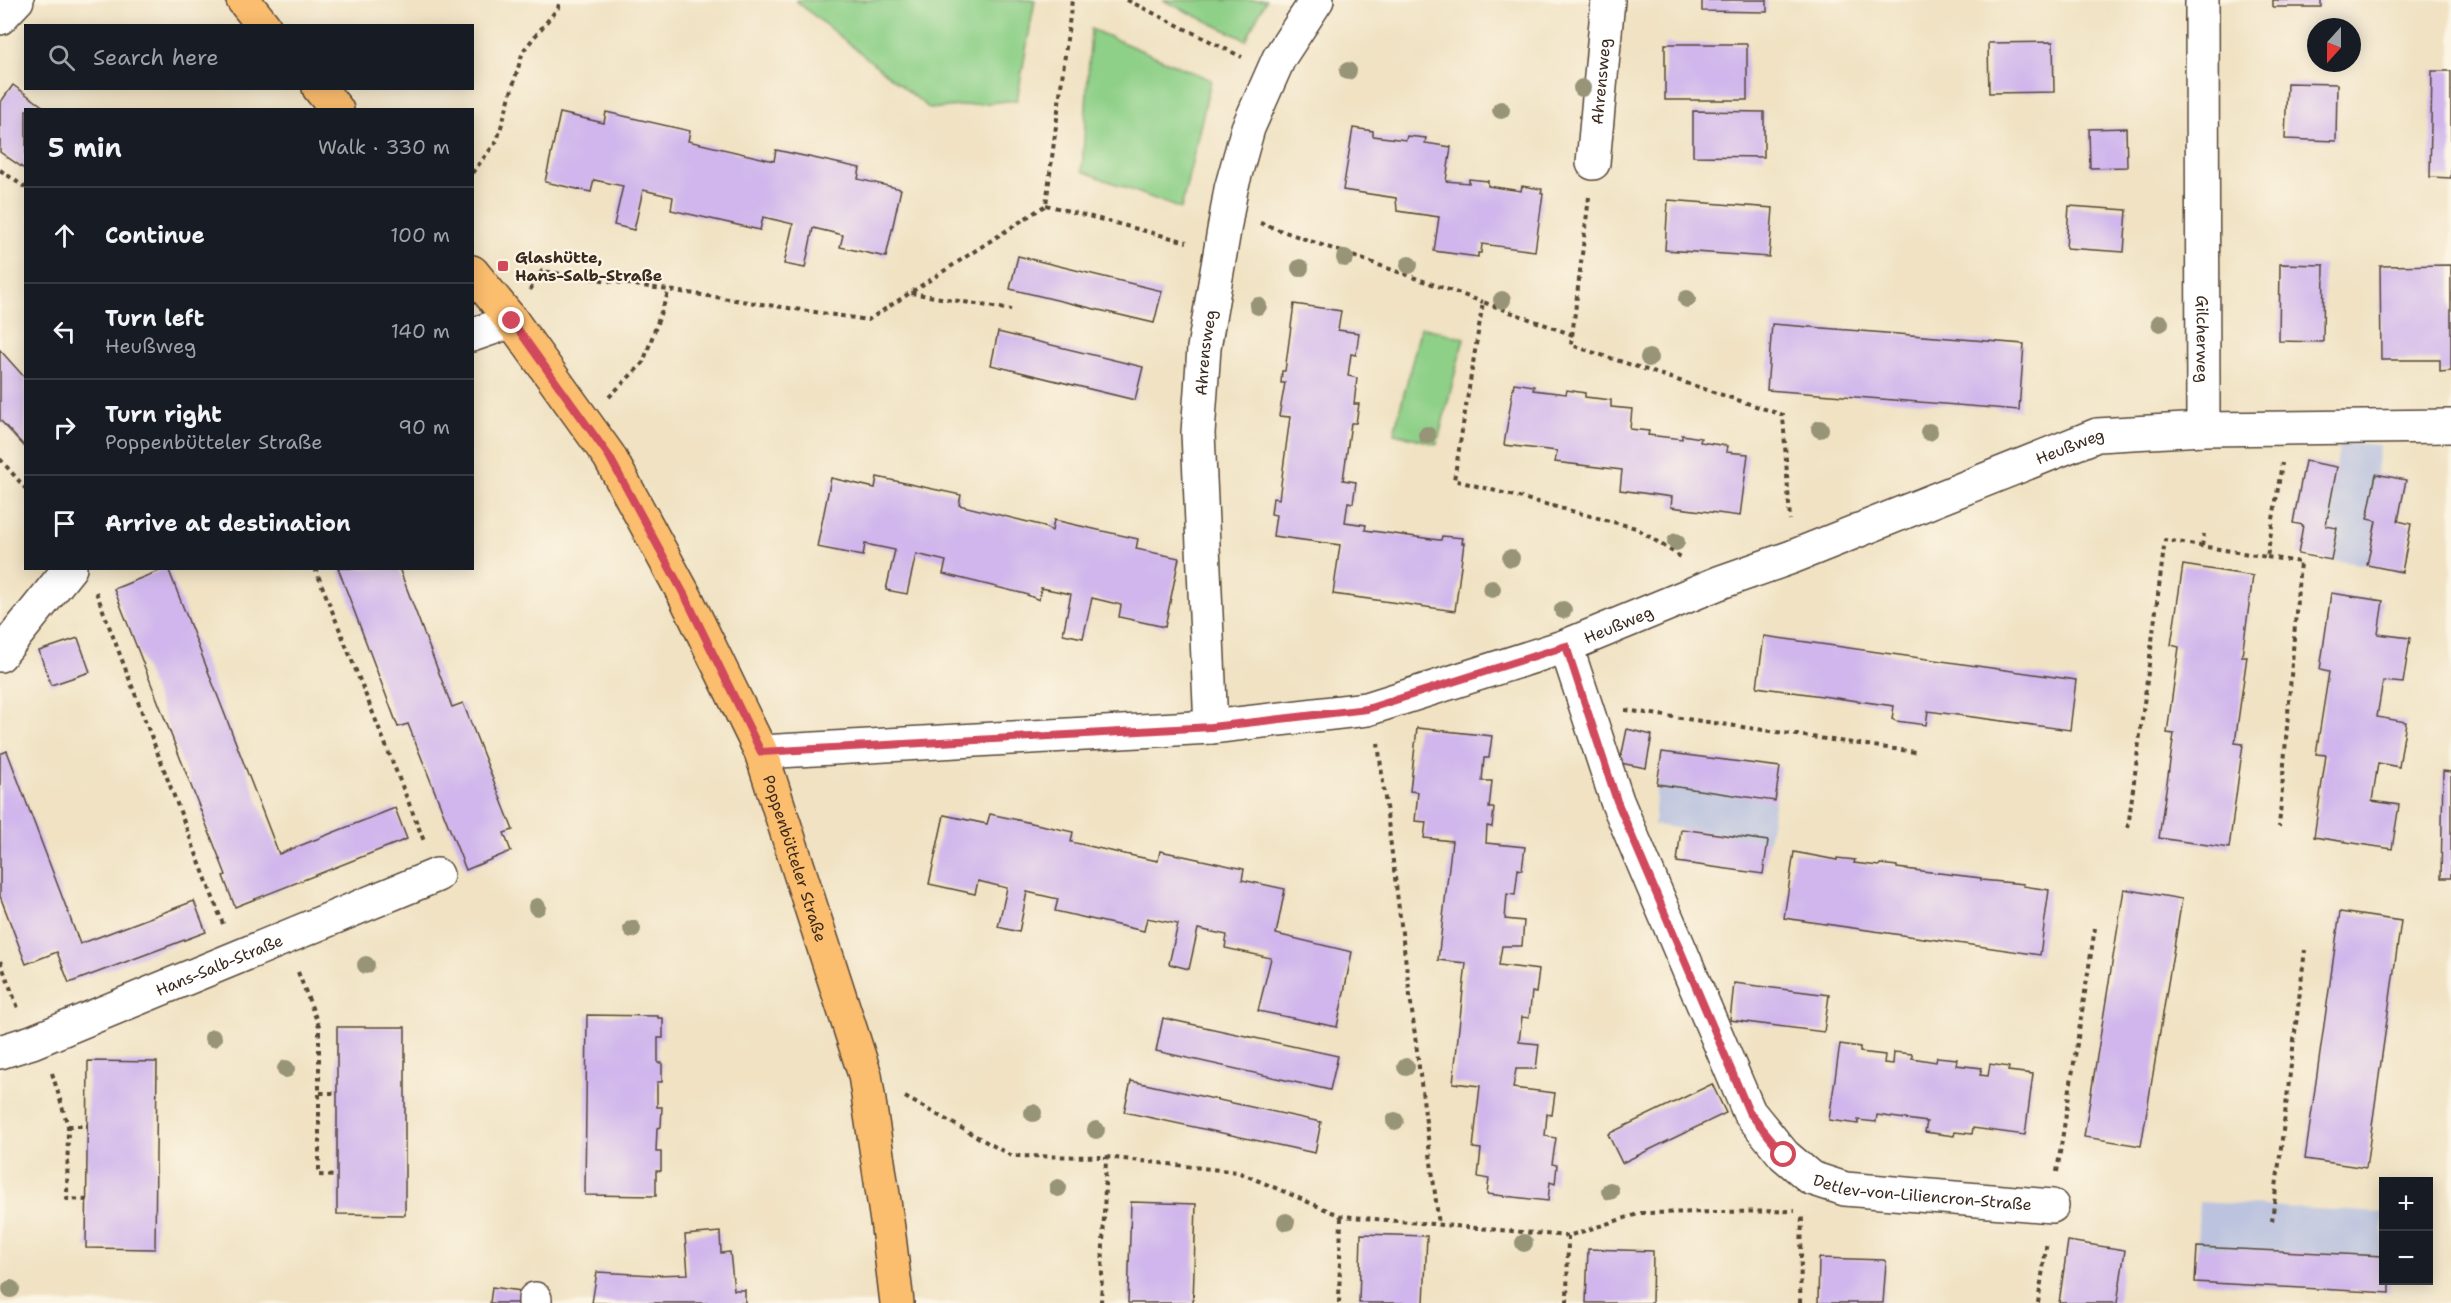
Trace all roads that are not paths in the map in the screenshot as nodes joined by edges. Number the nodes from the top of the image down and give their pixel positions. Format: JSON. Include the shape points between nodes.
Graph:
{"nodes":[{"id":1,"x":17,"y":0,"type":"edge"},
{"id":2,"x":243,"y":0,"type":"edge"},
{"id":3,"x":1317,"y":0,"type":"edge"},
{"id":4,"x":1608,"y":0,"type":"edge"},
{"id":5,"x":2202,"y":0,"type":"edge"},
{"id":6,"x":0,"y":18,"type":"edge"},
{"id":7,"x":262,"y":24,"type":"edge"},
{"id":8,"x":321,"y":90,"type":"edge"},
{"id":9,"x":335,"y":108,"type":"edge"},
{"id":10,"x":1593,"y":163,"type":"road end"},
{"id":11,"x":474,"y":274,"type":"edge"},
{"id":12,"x":512,"y":321,"type":"junction"},
{"id":13,"x":474,"y":334,"type":"edge"},
{"id":14,"x":2451,"y":426,"type":"edge"},
{"id":15,"x":2203,"y":429,"type":"junction"},
{"id":16,"x":68,"y":570,"type":"edge"},
{"id":17,"x":1566,"y":646,"type":"junction"},
{"id":18,"x":0,"y":655,"type":"edge"},
{"id":19,"x":1211,"y":727,"type":"junction"},
{"id":20,"x":761,"y":752,"type":"junction"},
{"id":21,"x":437,"y":874,"type":"road end"},
{"id":22,"x":0,"y":1052,"type":"edge"},
{"id":23,"x":2052,"y":1206,"type":"road end"},
{"id":24,"x":897,"y":1303,"type":"edge"}],
"edges":[{"from":1,"to":6,"type":"street"},
{"from":2,"to":7,"type":"main road"},
{"from":3,"to":19,"type":"street","name":"Ahrensweg","via":[[1279,58],[1248,128],[1232,189],[1204,348],[1198,433]]},
{"from":4,"to":10,"type":"street","name":"Ahrensweg"},
{"from":5,"to":15,"type":"street","name":"Gilcherweg"},
{"from":8,"to":9,"type":"main road"},
{"from":11,"to":12,"type":"main road","name":"Poppenbütteler Straße"},
{"from":12,"to":13,"type":"street"},
{"from":12,"to":20,"type":"main road","name":"Poppenbütteler Straße","via":[[609,456],[686,598]]},
{"from":14,"to":15,"type":"street"},
{"from":15,"to":17,"type":"street","name":"Heußweg","via":[[2097,435]]},
{"from":16,"to":18,"type":"street"},
{"from":17,"to":19,"type":"street","name":"Heußweg","via":[[1373,707]]},
{"from":17,"to":23,"type":"street","name":"Detlev-von-Liliencron-Straße","via":[[1617,801],[1749,1112],[1784,1155],[1811,1178],[1845,1189]]},
{"from":19,"to":20,"type":"street","name":"Heußweg"},
{"from":20,"to":24,"type":"main road","name":"Poppenbütteler Straße","via":[[865,1075]]},
{"from":21,"to":22,"type":"street","name":"Hans-Salb-Straße"}]}
